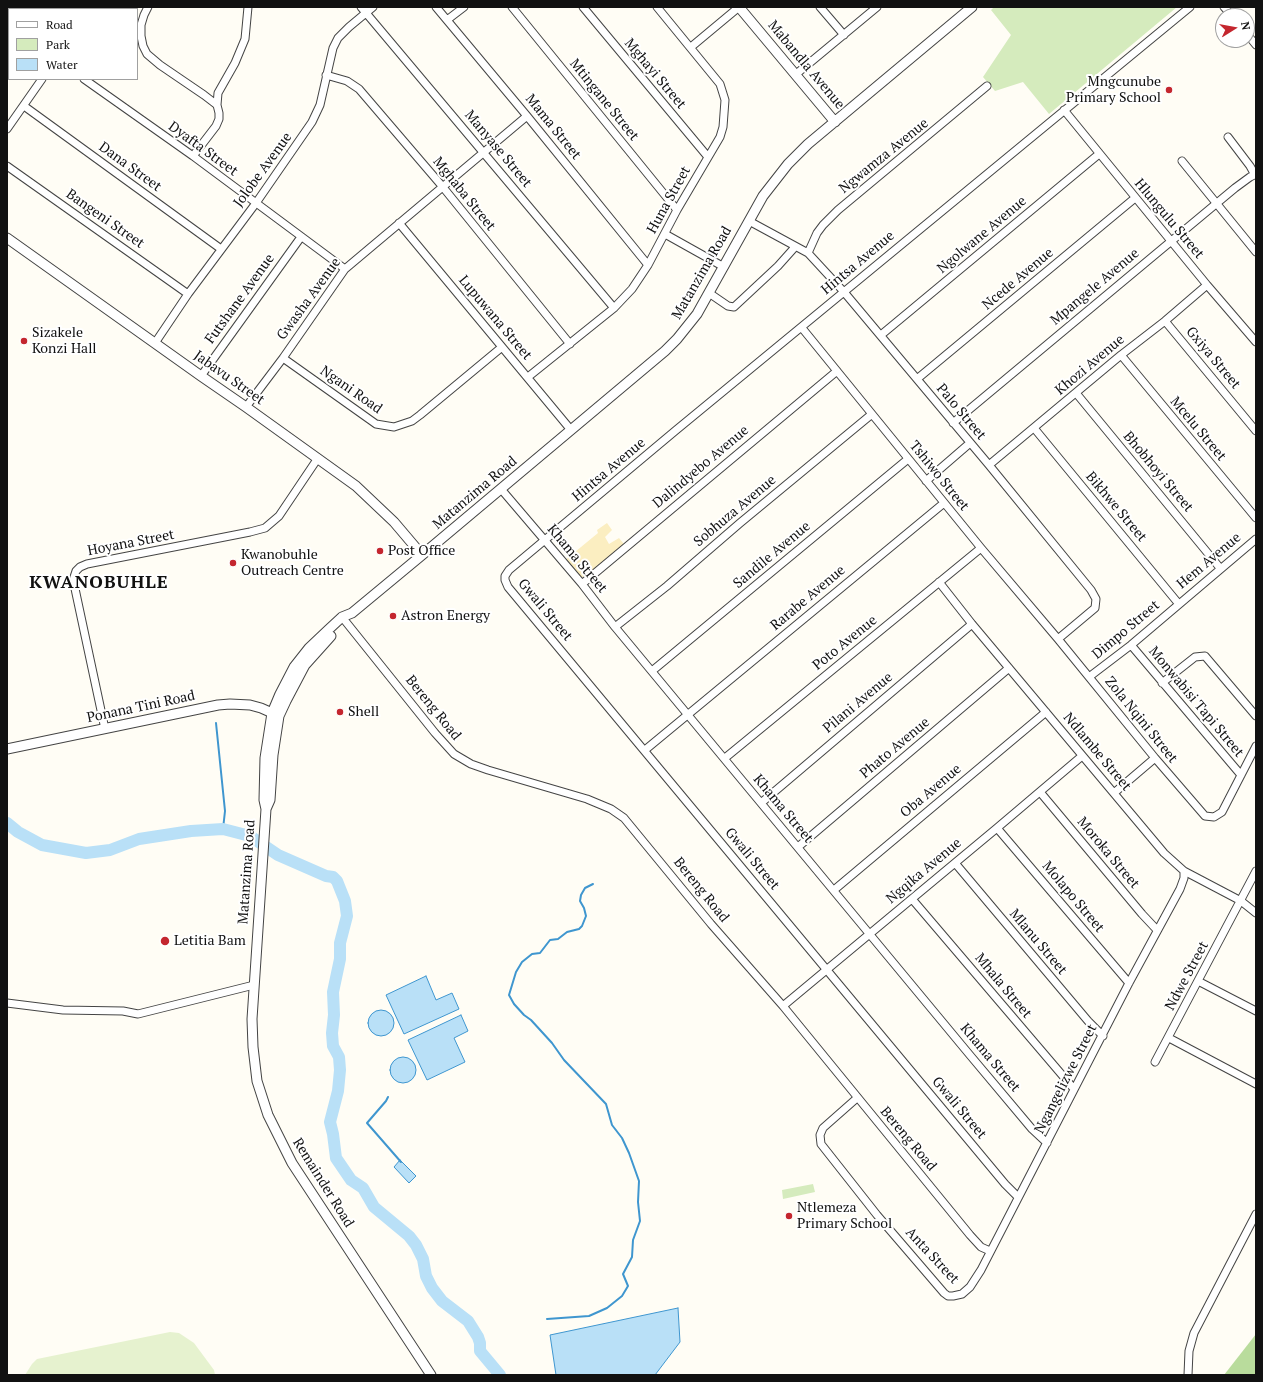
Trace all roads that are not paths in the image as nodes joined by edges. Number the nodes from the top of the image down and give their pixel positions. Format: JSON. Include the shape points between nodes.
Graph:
{"nodes":[{"id":1,"x":148,"y":7,"type":"edge"},
{"id":2,"x":248,"y":7,"type":"edge"},
{"id":3,"x":373,"y":7,"type":"edge"},
{"id":4,"x":436,"y":7,"type":"edge"},
{"id":5,"x":464,"y":7,"type":"edge"},
{"id":6,"x":512,"y":7,"type":"edge"},
{"id":7,"x":583,"y":7,"type":"edge"},
{"id":8,"x":658,"y":7,"type":"edge"},
{"id":9,"x":739,"y":7,"type":"edge"},
{"id":10,"x":820,"y":7,"type":"edge"},
{"id":11,"x":877,"y":7,"type":"edge"},
{"id":12,"x":972,"y":7,"type":"edge"},
{"id":13,"x":1190,"y":7,"type":"edge"},
{"id":14,"x":364,"y":10,"type":"edge"},
{"id":15,"x":447,"y":20,"type":"junction"},
{"id":16,"x":844,"y":35,"type":"junction"},
{"id":17,"x":691,"y":47,"type":"junction"},
{"id":18,"x":326,"y":74,"type":"junction"},
{"id":19,"x":795,"y":75,"type":"junction"},
{"id":20,"x":41,"y":80,"type":"edge"},
{"id":21,"x":85,"y":80,"type":"edge"},
{"id":22,"x":987,"y":86,"type":"dead end"},
{"id":23,"x":216,"y":105,"type":"junction"},
{"id":24,"x":24,"y":106,"type":"junction"},
{"id":25,"x":1064,"y":110,"type":"junction"},
{"id":26,"x":527,"y":116,"type":"junction"},
{"id":27,"x":835,"y":122,"type":"junction"},
{"id":28,"x":7,"y":129,"type":"edge"},
{"id":29,"x":1228,"y":137,"type":"dead end"},
{"id":30,"x":483,"y":152,"type":"junction"},
{"id":31,"x":1099,"y":154,"type":"junction"},
{"id":32,"x":193,"y":156,"type":"junction"},
{"id":33,"x":708,"y":157,"type":"junction"},
{"id":34,"x":1182,"y":161,"type":"dead end"},
{"id":35,"x":7,"y":166,"type":"edge"},
{"id":36,"x":1255,"y":174,"type":"edge"},
{"id":37,"x":442,"y":186,"type":"junction"},
{"id":38,"x":1135,"y":198,"type":"junction"},
{"id":39,"x":256,"y":203,"type":"junction"},
{"id":40,"x":1216,"y":204,"type":"junction"},
{"id":41,"x":677,"y":210,"type":"junction"},
{"id":42,"x":749,"y":221,"type":"junction"},
{"id":43,"x":399,"y":224,"type":"junction"},
{"id":44,"x":665,"y":234,"type":"junction"},
{"id":45,"x":301,"y":237,"type":"junction"},
{"id":46,"x":7,"y":238,"type":"edge"},
{"id":47,"x":1171,"y":241,"type":"junction"},
{"id":48,"x":795,"y":247,"type":"junction"},
{"id":49,"x":221,"y":249,"type":"junction"},
{"id":50,"x":1256,"y":252,"type":"edge"},
{"id":51,"x":808,"y":253,"type":"junction"},
{"id":52,"x":648,"y":265,"type":"junction"},
{"id":53,"x":724,"y":267,"type":"junction"},
{"id":54,"x":345,"y":269,"type":"junction"},
{"id":55,"x":1207,"y":285,"type":"junction"},
{"id":56,"x":844,"y":292,"type":"junction"},
{"id":57,"x":709,"y":293,"type":"junction"},
{"id":58,"x":188,"y":294,"type":"junction"},
{"id":59,"x":614,"y":308,"type":"junction"},
{"id":60,"x":1165,"y":321,"type":"junction"},
{"id":61,"x":802,"y":328,"type":"junction"},
{"id":62,"x":881,"y":335,"type":"junction"},
{"id":63,"x":1256,"y":342,"type":"edge"},
{"id":64,"x":155,"y":343,"type":"junction"},
{"id":65,"x":570,"y":344,"type":"junction"},
{"id":66,"x":502,"y":347,"type":"junction"},
{"id":67,"x":1120,"y":355,"type":"junction"},
{"id":68,"x":283,"y":358,"type":"junction"},
{"id":69,"x":837,"y":371,"type":"junction"},
{"id":70,"x":201,"y":376,"type":"junction"},
{"id":71,"x":528,"y":377,"type":"junction"},
{"id":72,"x":917,"y":379,"type":"junction"},
{"id":73,"x":1076,"y":393,"type":"junction"},
{"id":74,"x":246,"y":407,"type":"junction"},
{"id":75,"x":872,"y":414,"type":"junction"},
{"id":76,"x":953,"y":423,"type":"junction"},
{"id":77,"x":1034,"y":428,"type":"junction"},
{"id":78,"x":571,"y":430,"type":"junction"},
{"id":79,"x":1256,"y":431,"type":"edge"},
{"id":80,"x":970,"y":443,"type":"junction"},
{"id":81,"x":318,"y":458,"type":"junction"},
{"id":82,"x":908,"y":460,"type":"junction"},
{"id":83,"x":989,"y":465,"type":"junction"},
{"id":84,"x":926,"y":481,"type":"junction"},
{"id":85,"x":501,"y":489,"type":"junction"},
{"id":86,"x":944,"y":503,"type":"junction"},
{"id":87,"x":1256,"y":518,"type":"edge"},
{"id":88,"x":1256,"y":539,"type":"edge"},
{"id":89,"x":545,"y":540,"type":"junction"},
{"id":90,"x":981,"y":548,"type":"junction"},
{"id":91,"x":422,"y":555,"type":"junction"},
{"id":92,"x":1220,"y":568,"type":"junction"},
{"id":93,"x":939,"y":582,"type":"junction"},
{"id":94,"x":582,"y":584,"type":"junction"},
{"id":95,"x":1178,"y":603,"type":"junction"},
{"id":96,"x":346,"y":618,"type":"junction"},
{"id":97,"x":972,"y":624,"type":"junction"},
{"id":98,"x":615,"y":627,"type":"junction"},
{"id":99,"x":1058,"y":639,"type":"junction"},
{"id":100,"x":1130,"y":645,"type":"junction"},
{"id":101,"x":1009,"y":668,"type":"junction"},
{"id":102,"x":652,"y":671,"type":"junction"},
{"id":103,"x":1090,"y":677,"type":"junction"},
{"id":104,"x":1162,"y":683,"type":"junction"},
{"id":105,"x":1046,"y":712,"type":"junction"},
{"id":106,"x":688,"y":714,"type":"junction"},
{"id":107,"x":276,"y":715,"type":"junction"},
{"id":108,"x":1256,"y":716,"type":"edge"},
{"id":109,"x":105,"y":730,"type":"junction"},
{"id":110,"x":1256,"y":746,"type":"edge"},
{"id":111,"x":7,"y":749,"type":"edge"},
{"id":112,"x":645,"y":750,"type":"junction"},
{"id":113,"x":1082,"y":756,"type":"junction"},
{"id":114,"x":725,"y":758,"type":"junction"},
{"id":115,"x":1155,"y":758,"type":"junction"},
{"id":116,"x":1241,"y":775,"type":"junction"},
{"id":117,"x":1040,"y":792,"type":"junction"},
{"id":118,"x":1114,"y":793,"type":"junction"},
{"id":119,"x":761,"y":803,"type":"junction"},
{"id":120,"x":997,"y":828,"type":"junction"},
{"id":121,"x":798,"y":847,"type":"junction"},
{"id":122,"x":955,"y":863,"type":"junction"},
{"id":123,"x":1184,"y":871,"type":"junction"},
{"id":124,"x":1256,"y":871,"type":"edge"},
{"id":125,"x":834,"y":890,"type":"junction"},
{"id":126,"x":912,"y":899,"type":"junction"},
{"id":127,"x":1241,"y":901,"type":"junction"},
{"id":128,"x":1256,"y":913,"type":"edge"},
{"id":129,"x":1157,"y":930,"type":"junction"},
{"id":130,"x":869,"y":933,"type":"junction"},
{"id":131,"x":826,"y":969,"type":"junction"},
{"id":132,"x":1198,"y":981,"type":"junction"},
{"id":133,"x":1129,"y":983,"type":"junction"},
{"id":134,"x":254,"y":985,"type":"junction"},
{"id":135,"x":7,"y":1003,"type":"edge"},
{"id":136,"x":783,"y":1006,"type":"junction"},
{"id":137,"x":1256,"y":1011,"type":"edge"},
{"id":138,"x":1103,"y":1036,"type":"junction"},
{"id":139,"x":1169,"y":1038,"type":"junction"},
{"id":140,"x":1155,"y":1062,"type":"dead end"},
{"id":141,"x":1256,"y":1084,"type":"edge"},
{"id":142,"x":1074,"y":1089,"type":"junction"},
{"id":143,"x":857,"y":1098,"type":"junction"},
{"id":144,"x":1047,"y":1143,"type":"junction"},
{"id":145,"x":1018,"y":1197,"type":"junction"},
{"id":146,"x":1256,"y":1214,"type":"edge"},
{"id":147,"x":990,"y":1251,"type":"junction"},
{"id":148,"x":962,"y":1294,"type":"joint"},
{"id":149,"x":431,"y":1375,"type":"edge"},
{"id":150,"x":1188,"y":1375,"type":"edge"}],
"edges":[{"from":1,"to":23,"type":"street","via":[[141,25],[141,36],[148,54]]},
{"from":2,"to":23,"type":"street","via":[[245,39],[218,93]]},
{"from":3,"to":14,"type":"street","name":"Jolobe Avenue"},
{"from":4,"to":15,"type":"street","name":"Mama Street"},
{"from":5,"to":15,"type":"street"},
{"from":6,"to":41,"type":"street","name":"Mtingane Street"},
{"from":7,"to":33,"type":"street","name":"Mghayi Street"},
{"from":8,"to":17,"type":"street","name":"Huna Street"},
{"from":9,"to":17,"type":"street"},
{"from":9,"to":19,"type":"street","name":"Mabandla Avenue"},
{"from":10,"to":16,"type":"street"},
{"from":11,"to":16,"type":"street"},
{"from":12,"to":27,"type":"street","name":"Matanzima Road"},
{"from":13,"to":25,"type":"street","name":"Hintsa Avenue"},
{"from":14,"to":18,"type":"street","name":"Jolobe Avenue","via":[[338,38]]},
{"from":14,"to":30,"type":"street","name":"Manyase Street"},
{"from":15,"to":26,"type":"street","name":"Mama Street"},
{"from":16,"to":19,"type":"street"},
{"from":17,"to":33,"type":"street","name":"Huna Street","via":[[724,91],[723,127]]},
{"from":18,"to":37,"type":"street","name":"Mghaba Street","via":[[347,81],[359,89]]},
{"from":18,"to":39,"type":"street","name":"Jolobe Avenue","via":[[320,105],[312,122]]},
{"from":19,"to":27,"type":"street","name":"Mabandla Avenue"},
{"from":20,"to":24,"type":"street"},
{"from":21,"to":32,"type":"street","name":"Dyafta Street"},
{"from":22,"to":51,"type":"street","name":"Ngwamza Avenue","via":[[838,210],[817,233]]},
{"from":23,"to":32,"type":"street","via":[[219,119],[216,126]]},
{"from":24,"to":28,"type":"street"},
{"from":24,"to":49,"type":"street","name":"Dana Street"},
{"from":25,"to":31,"type":"street","name":"Hlungulu Street"},
{"from":25,"to":56,"type":"street","name":"Hintsa Avenue"},
{"from":26,"to":30,"type":"street","name":"Gwasha Avenue"},
{"from":26,"to":52,"type":"street","name":"Mama Street"},
{"from":27,"to":42,"type":"street","name":"Matanzima Road","via":[[808,144],[780,174],[763,196]]},
{"from":29,"to":36,"type":"street"},
{"from":30,"to":37,"type":"street","name":"Gwasha Avenue"},
{"from":30,"to":59,"type":"street","name":"Manyase Street"},
{"from":31,"to":38,"type":"street","name":"Hlungulu Street"},
{"from":31,"to":62,"type":"street","name":"Ngolwane Avenue"},
{"from":32,"to":39,"type":"street","name":"Dyafta Street"},
{"from":33,"to":41,"type":"street","name":"Huna Street"},
{"from":34,"to":40,"type":"street"},
{"from":35,"to":58,"type":"street","name":"Bangeni Street"},
{"from":36,"to":40,"type":"street","name":"Mpangele Avenue"},
{"from":37,"to":43,"type":"street","name":"Gwasha Avenue"},
{"from":37,"to":65,"type":"street","name":"Mghaba Street"},
{"from":38,"to":47,"type":"street","name":"Hlungulu Street"},
{"from":38,"to":72,"type":"street","name":"Ncede Avenue"},
{"from":39,"to":45,"type":"street","name":"Dyafta Street"},
{"from":39,"to":49,"type":"street","name":"Jolobe Avenue"},
{"from":40,"to":47,"type":"street","name":"Mpangele Avenue"},
{"from":40,"to":50,"type":"street"},
{"from":41,"to":44,"type":"street","name":"Huna Street"},
{"from":42,"to":48,"type":"street","name":"Palo Street"},
{"from":42,"to":53,"type":"street","name":"Matanzima Road"},
{"from":43,"to":54,"type":"street","name":"Gwasha Avenue"},
{"from":43,"to":66,"type":"street","name":"Lupuwana Street"},
{"from":44,"to":52,"type":"street","name":"Huna Street"},
{"from":44,"to":53,"type":"street"},
{"from":45,"to":54,"type":"street","name":"Dyafta Street"},
{"from":45,"to":70,"type":"street","name":"Futshane Avenue"},
{"from":46,"to":64,"type":"street","name":"Jabavu Street"},
{"from":47,"to":55,"type":"street","name":"Hlungulu Street"},
{"from":47,"to":76,"type":"street","name":"Mpangele Avenue"},
{"from":48,"to":51,"type":"street","name":"Palo Street"},
{"from":48,"to":57,"type":"street","via":[[734,307],[728,306]]},
{"from":49,"to":58,"type":"street","name":"Jolobe Avenue"},
{"from":51,"to":56,"type":"street","name":"Palo Street"},
{"from":52,"to":59,"type":"street","name":"Huna Street","via":[[632,289]]},
{"from":53,"to":57,"type":"street","name":"Matanzima Road"},
{"from":54,"to":68,"type":"street","name":"Gwasha Avenue"},
{"from":55,"to":60,"type":"street","name":"Khozi Avenue"},
{"from":55,"to":63,"type":"street","name":"Hlungulu Street"},
{"from":56,"to":61,"type":"street","name":"Hintsa Avenue"},
{"from":56,"to":62,"type":"street","name":"Palo Street"},
{"from":57,"to":78,"type":"street","name":"Matanzima Road","via":[[693,320],[665,351]]},
{"from":58,"to":64,"type":"street","name":"Jolobe Avenue"},
{"from":59,"to":65,"type":"street","name":"Huna Street"},
{"from":60,"to":67,"type":"street","name":"Khozi Avenue"},
{"from":60,"to":79,"type":"street","name":"Gxiya Street"},
{"from":61,"to":69,"type":"street","name":"Tshiwo Street"},
{"from":61,"to":89,"type":"street","name":"Hintsa Avenue"},
{"from":62,"to":72,"type":"street","name":"Palo Street"},
{"from":64,"to":70,"type":"street","name":"Jabavu Street"},
{"from":65,"to":71,"type":"street","name":"Huna Street"},
{"from":66,"to":68,"type":"street","name":"Ngani Road","via":[[420,416],[394,427],[376,424]]},
{"from":66,"to":71,"type":"street","name":"Lupuwana Street"},
{"from":67,"to":73,"type":"street","name":"Khozi Avenue"},
{"from":67,"to":87,"type":"street","name":"Mcelu Street"},
{"from":68,"to":74,"type":"street","name":"Gwasha Avenue"},
{"from":69,"to":75,"type":"street","name":"Tshiwo Street"},
{"from":69,"to":94,"type":"street","name":"Dalindyebo Avenue"},
{"from":70,"to":74,"type":"street","name":"Jabavu Street"},
{"from":71,"to":78,"type":"street","name":"Lupuwana Street"},
{"from":72,"to":76,"type":"street","name":"Palo Street"},
{"from":73,"to":77,"type":"street","name":"Khozi Avenue"},
{"from":73,"to":92,"type":"street","name":"Bhobhoyi Street"},
{"from":74,"to":81,"type":"street","name":"Jabavu Street"},
{"from":75,"to":82,"type":"street","name":"Tshiwo Street"},
{"from":75,"to":98,"type":"street","name":"Sobhuza Avenue"},
{"from":76,"to":80,"type":"street","name":"Palo Street"},
{"from":77,"to":83,"type":"street","name":"Khozi Avenue"},
{"from":77,"to":95,"type":"street","name":"Bikhwe Street"},
{"from":78,"to":85,"type":"street","name":"Matanzima Road"},
{"from":80,"to":83,"type":"street","name":"Palo Street"},
{"from":80,"to":84,"type":"street"},
{"from":81,"to":91,"type":"street","name":"Jabavu Street","via":[[381,508]]},
{"from":81,"to":109,"type":"street","name":"Hoyana Street","via":[[279,516],[265,528],[87,564],[76,571],[74,584]]},
{"from":82,"to":84,"type":"street","name":"Tshiwo Street"},
{"from":82,"to":102,"type":"street","name":"Sandile Avenue"},
{"from":83,"to":99,"type":"street","name":"Palo Street","via":[[1096,599],[1093,611]]},
{"from":84,"to":86,"type":"street","name":"Tshiwo Street"},
{"from":85,"to":89,"type":"street","name":"Khama Street"},
{"from":85,"to":91,"type":"street","name":"Matanzima Road"},
{"from":86,"to":90,"type":"street","name":"Tshiwo Street"},
{"from":86,"to":106,"type":"street","name":"Rarabe Avenue"},
{"from":88,"to":92,"type":"street","name":"Hem Avenue"},
{"from":89,"to":94,"type":"street","name":"Khama Street"},
{"from":89,"to":112,"type":"street","name":"Gwali Street","via":[[506,574],[506,583]]},
{"from":90,"to":93,"type":"street","name":"Poto Avenue"},
{"from":90,"to":99,"type":"street","name":"Tshiwo Street"},
{"from":91,"to":96,"type":"street","name":"Matanzima Road"},
{"from":92,"to":95,"type":"street","name":"Hem Avenue"},
{"from":93,"to":97,"type":"street","name":"Ndlambe Street"},
{"from":93,"to":114,"type":"street","name":"Poto Avenue"},
{"from":94,"to":98,"type":"street","name":"Khama Street"},
{"from":95,"to":100,"type":"street","name":"Dimpo Street"},
{"from":96,"to":107,"type":"street","name":"Matanzima Road","via":[[309,648],[294,667],[280,694]]},
{"from":96,"to":136,"type":"street","name":"Bereng Road","via":[[454,754],[488,770],[587,799],[611,809],[624,818],[711,924]]},
{"from":97,"to":101,"type":"street","name":"Ndlambe Street"},
{"from":97,"to":119,"type":"street","name":"Pilani Avenue"},
{"from":98,"to":102,"type":"street","name":"Khama Street"},
{"from":99,"to":103,"type":"street","name":"Zola Nqini Street"},
{"from":100,"to":103,"type":"street","name":"Dimpo Street"},
{"from":100,"to":104,"type":"street","name":"Monwabisi Tapi Street"},
{"from":101,"to":105,"type":"street","name":"Ndlambe Street"},
{"from":101,"to":121,"type":"street","name":"Phato Avenue"},
{"from":102,"to":106,"type":"street","name":"Khama Street"},
{"from":103,"to":115,"type":"street","name":"Zola Nqini Street"},
{"from":104,"to":108,"type":"street","via":[[1195,657],[1205,656]]},
{"from":104,"to":116,"type":"street","name":"Monwabisi Tapi Street"},
{"from":105,"to":113,"type":"street","name":"Ndlambe Street"},
{"from":105,"to":125,"type":"street","name":"Oba Avenue"},
{"from":106,"to":112,"type":"street","name":"Rarabe Avenue"},
{"from":106,"to":114,"type":"street","name":"Khama Street"},
{"from":107,"to":109,"type":"street","name":"Ponana Tini Road","via":[[250,705],[230,704]]},
{"from":107,"to":134,"type":"street","name":"Matanzima Road","via":[[265,758],[266,809]]},
{"from":109,"to":111,"type":"street","name":"Ponana Tini Road"},
{"from":110,"to":116,"type":"street"},
{"from":112,"to":131,"type":"street","name":"Gwali Street"},
{"from":113,"to":117,"type":"street","name":"Ngqika Avenue"},
{"from":113,"to":118,"type":"street","name":"Ndlambe Street"},
{"from":114,"to":119,"type":"street","name":"Khama Street"},
{"from":115,"to":116,"type":"street","name":"Zola Nqini Street","via":[[1206,816],[1214,817],[1222,812]]},
{"from":115,"to":118,"type":"street"},
{"from":117,"to":120,"type":"street","name":"Ngqika Avenue"},
{"from":117,"to":129,"type":"street","name":"Moroka Street"},
{"from":118,"to":123,"type":"street","name":"Ndlambe Street","via":[[1164,853]]},
{"from":119,"to":121,"type":"street","name":"Khama Street"},
{"from":120,"to":122,"type":"street","name":"Ngqika Avenue"},
{"from":120,"to":133,"type":"street","name":"Molapo Street"},
{"from":121,"to":125,"type":"street","name":"Khama Street"},
{"from":122,"to":126,"type":"street","name":"Ngqika Avenue"},
{"from":122,"to":138,"type":"street","name":"Mlanu Street"},
{"from":123,"to":127,"type":"street","name":"Ndlambe Street"},
{"from":123,"to":129,"type":"street","name":"Ngangelizwe Street","via":[[1180,889]]},
{"from":124,"to":127,"type":"street","name":"Ndwe Street"},
{"from":125,"to":130,"type":"street","name":"Khama Street"},
{"from":126,"to":130,"type":"street","name":"Ngqika Avenue"},
{"from":126,"to":142,"type":"street","name":"Mhala Street"},
{"from":127,"to":128,"type":"street","name":"Ndlambe Street"},
{"from":127,"to":132,"type":"street","name":"Ndwe Street"},
{"from":129,"to":133,"type":"street","name":"Ngangelizwe Street"},
{"from":130,"to":131,"type":"street","name":"Ngqika Avenue"},
{"from":130,"to":144,"type":"street","name":"Khama Street","via":[[1032,1129]]},
{"from":131,"to":136,"type":"street","name":"Ngqika Avenue"},
{"from":131,"to":145,"type":"street","name":"Gwali Street"},
{"from":132,"to":137,"type":"street"},
{"from":132,"to":139,"type":"street","name":"Ndwe Street"},
{"from":133,"to":138,"type":"street","name":"Ngangelizwe Street"},
{"from":134,"to":135,"type":"street","via":[[138,1014],[123,1011],[63,1010]]},
{"from":134,"to":149,"type":"street","name":"Remainder Road","via":[[254,1064],[262,1097],[275,1131],[292,1163]]},
{"from":136,"to":143,"type":"street","name":"Bereng Road"},
{"from":138,"to":142,"type":"street","name":"Ngangelizwe Street"},
{"from":139,"to":140,"type":"street","name":"Ndwe Street"},
{"from":139,"to":141,"type":"street"},
{"from":142,"to":144,"type":"street","name":"Ngangelizwe Street"},
{"from":143,"to":147,"type":"street","name":"Bereng Road","via":[[970,1235]]},
{"from":143,"to":148,"type":"street","name":"Anta Street","via":[[823,1128],[820,1135],[821,1144],[944,1293],[948,1296]]},
{"from":144,"to":145,"type":"street","name":"Ngangelizwe Street"},
{"from":145,"to":147,"type":"street","name":"Ngangelizwe Street"},
{"from":146,"to":150,"type":"street","via":[[1194,1333]]},
{"from":147,"to":148,"type":"street","name":"Ngangelizwe Street","via":[[975,1280]]}]}
